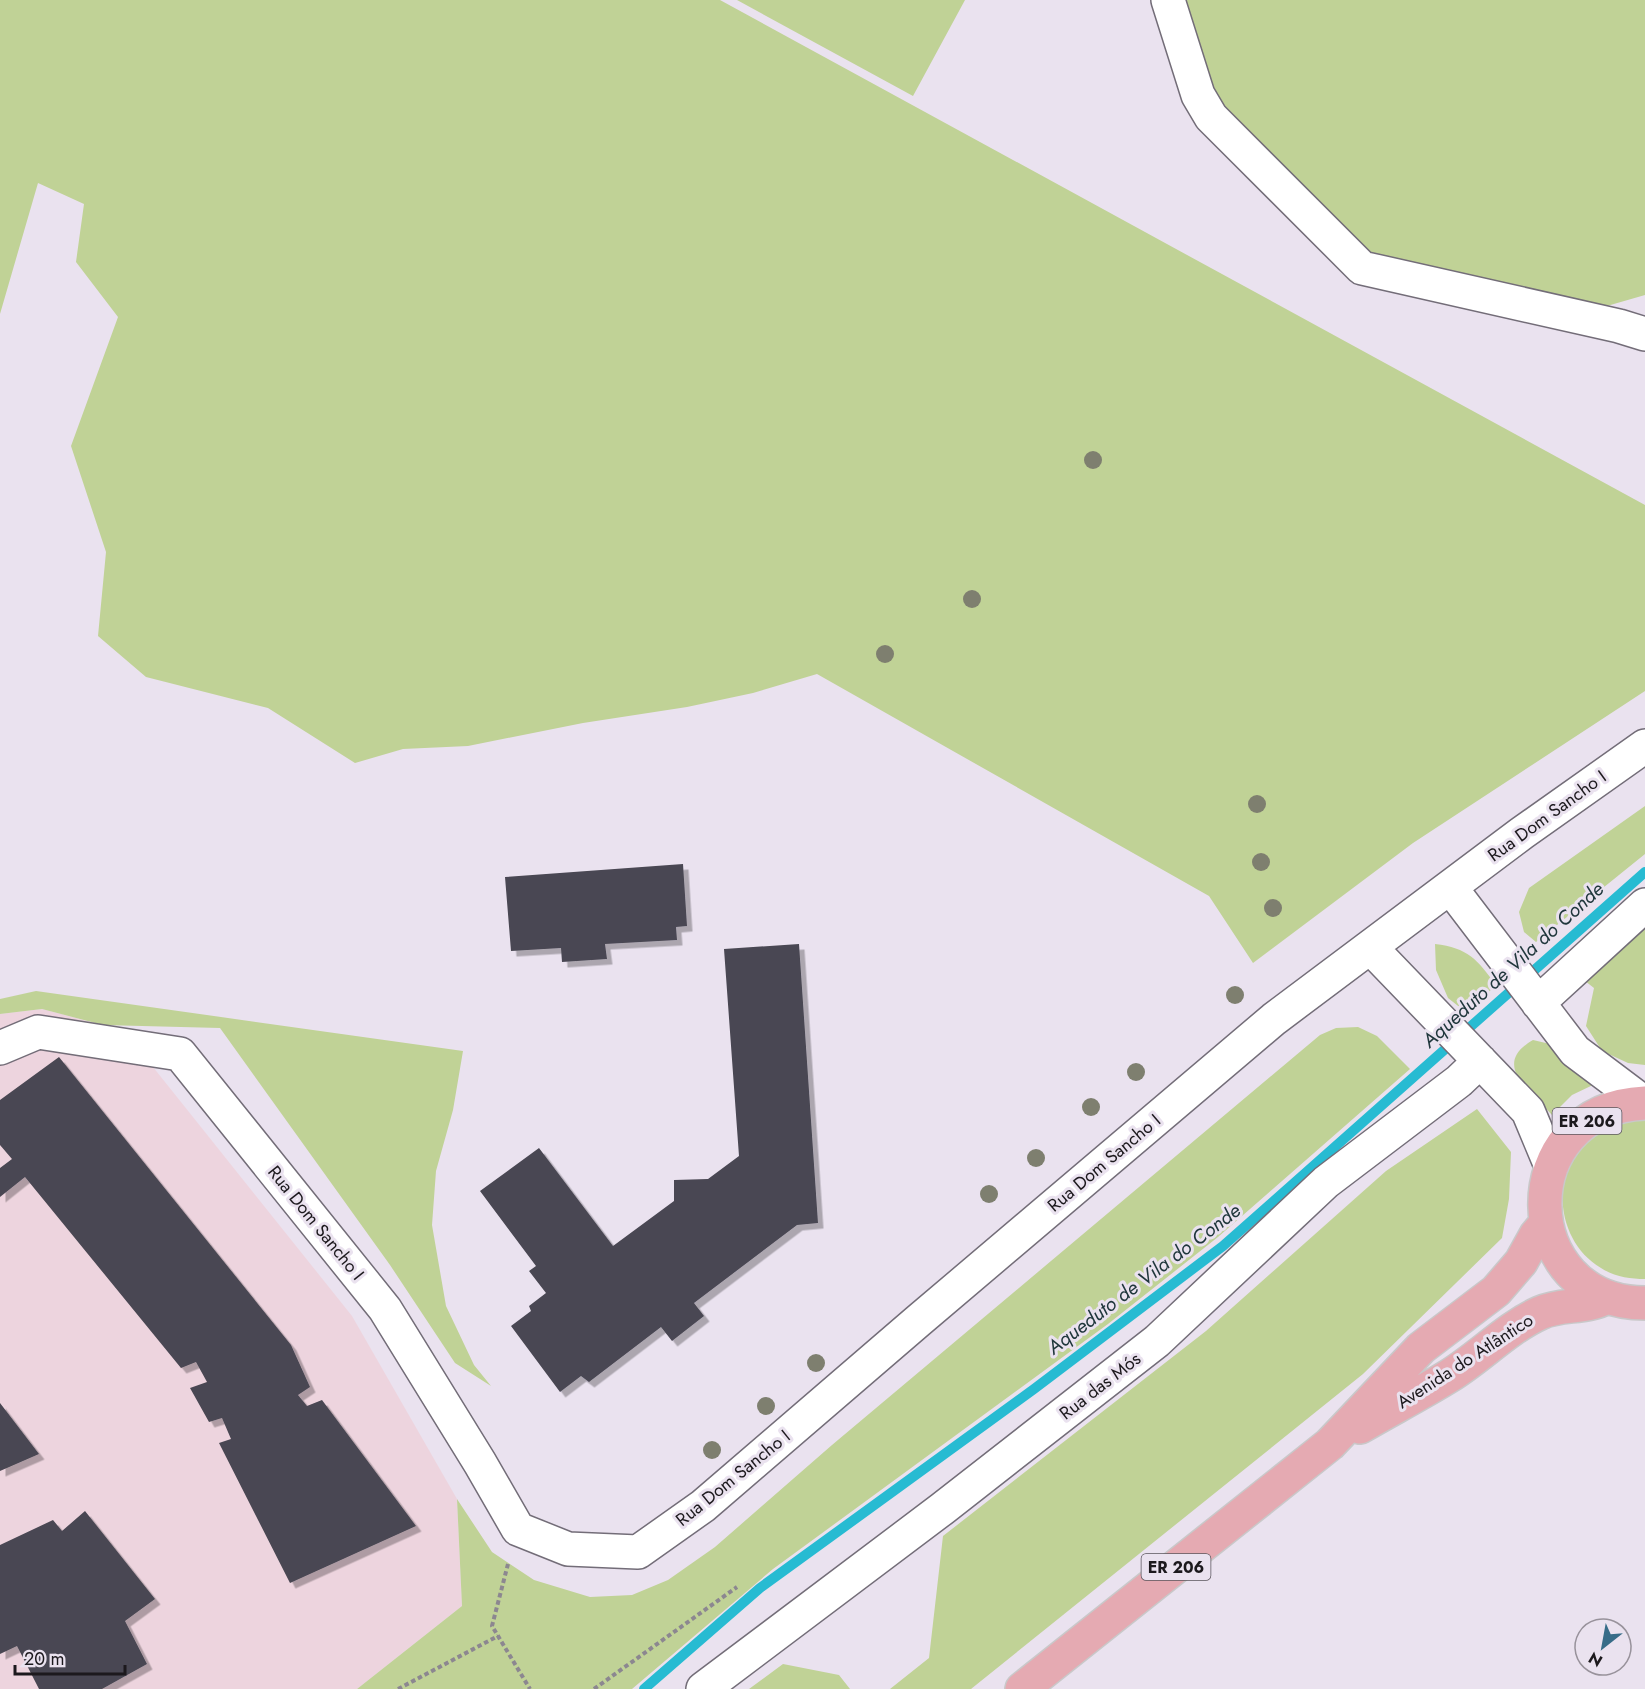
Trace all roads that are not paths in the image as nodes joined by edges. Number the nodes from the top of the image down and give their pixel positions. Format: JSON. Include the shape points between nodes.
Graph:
{"nodes":[{"id":1,"x":1168,"y":0,"type":"edge"},
{"id":2,"x":1645,"y":334,"type":"edge"},
{"id":3,"x":1645,"y":746,"type":"edge"},
{"id":4,"x":1450,"y":886,"type":"junction"},
{"id":5,"x":1645,"y":905,"type":"edge"},
{"id":6,"x":1370,"y":947,"type":"junction"},
{"id":7,"x":1538,"y":1003,"type":"junction"},
{"id":8,"x":0,"y":1048,"type":"edge"},
{"id":9,"x":1480,"y":1061,"type":"junction"},
{"id":10,"x":1644,"y":1103,"type":"edge"},
{"id":11,"x":1551,"y":1166,"type":"junction"},
{"id":12,"x":1546,"y":1223,"type":"junction"},
{"id":13,"x":1607,"y":1297,"type":"junction"},
{"id":14,"x":1645,"y":1304,"type":"edge"},
{"id":15,"x":1330,"y":1444,"type":"junction"},
{"id":16,"x":703,"y":1689,"type":"edge"},
{"id":17,"x":1022,"y":1689,"type":"edge"}],
"edges":[{"from":1,"to":2,"type":"street","via":[[1198,95],[1211,117],[1362,268]]},
{"from":3,"to":4,"type":"street","name":"Rua Dom Sancho I"},
{"from":4,"to":6,"type":"street","name":"Rua Dom Sancho I"},
{"from":4,"to":7,"type":"street"},
{"from":5,"to":7,"type":"street"},
{"from":6,"to":8,"type":"street","name":"Rua Dom Sancho I","via":[[1264,1026],[703,1506],[638,1552],[568,1549],[518,1529],[385,1309],[180,1054],[38,1032]]},
{"from":6,"to":9,"type":"street"},
{"from":7,"to":10,"type":"street","via":[[1575,1051]]},
{"from":9,"to":11,"type":"street","via":[[1528,1111]]},
{"from":9,"to":16,"type":"street","name":"Rua das Mós","via":[[1326,1182],[1157,1341]]},
{"from":10,"to":11,"type":"main road","number":"ER 206","via":[[1614,1108],[1587,1121],[1565,1141]]},
{"from":11,"to":12,"type":"main road","via":[[1543,1204]]},
{"from":12,"to":13,"type":"main road","number":"ER 206","via":[[1567,1268]]},
{"from":12,"to":15,"type":"main road","name":"Avenida do Atlântico","number":"ER 206","via":[[1496,1291],[1421,1348]]},
{"from":13,"to":14,"type":"main road","number":"ER 206"},
{"from":13,"to":15,"type":"main road","name":"Avenida do Atlântico","number":"ER 206","via":[[1596,1303],[1542,1312],[1450,1376]]},
{"from":15,"to":17,"type":"main road","name":"Avenida do Atlântico","number":"ER 206"}]}
